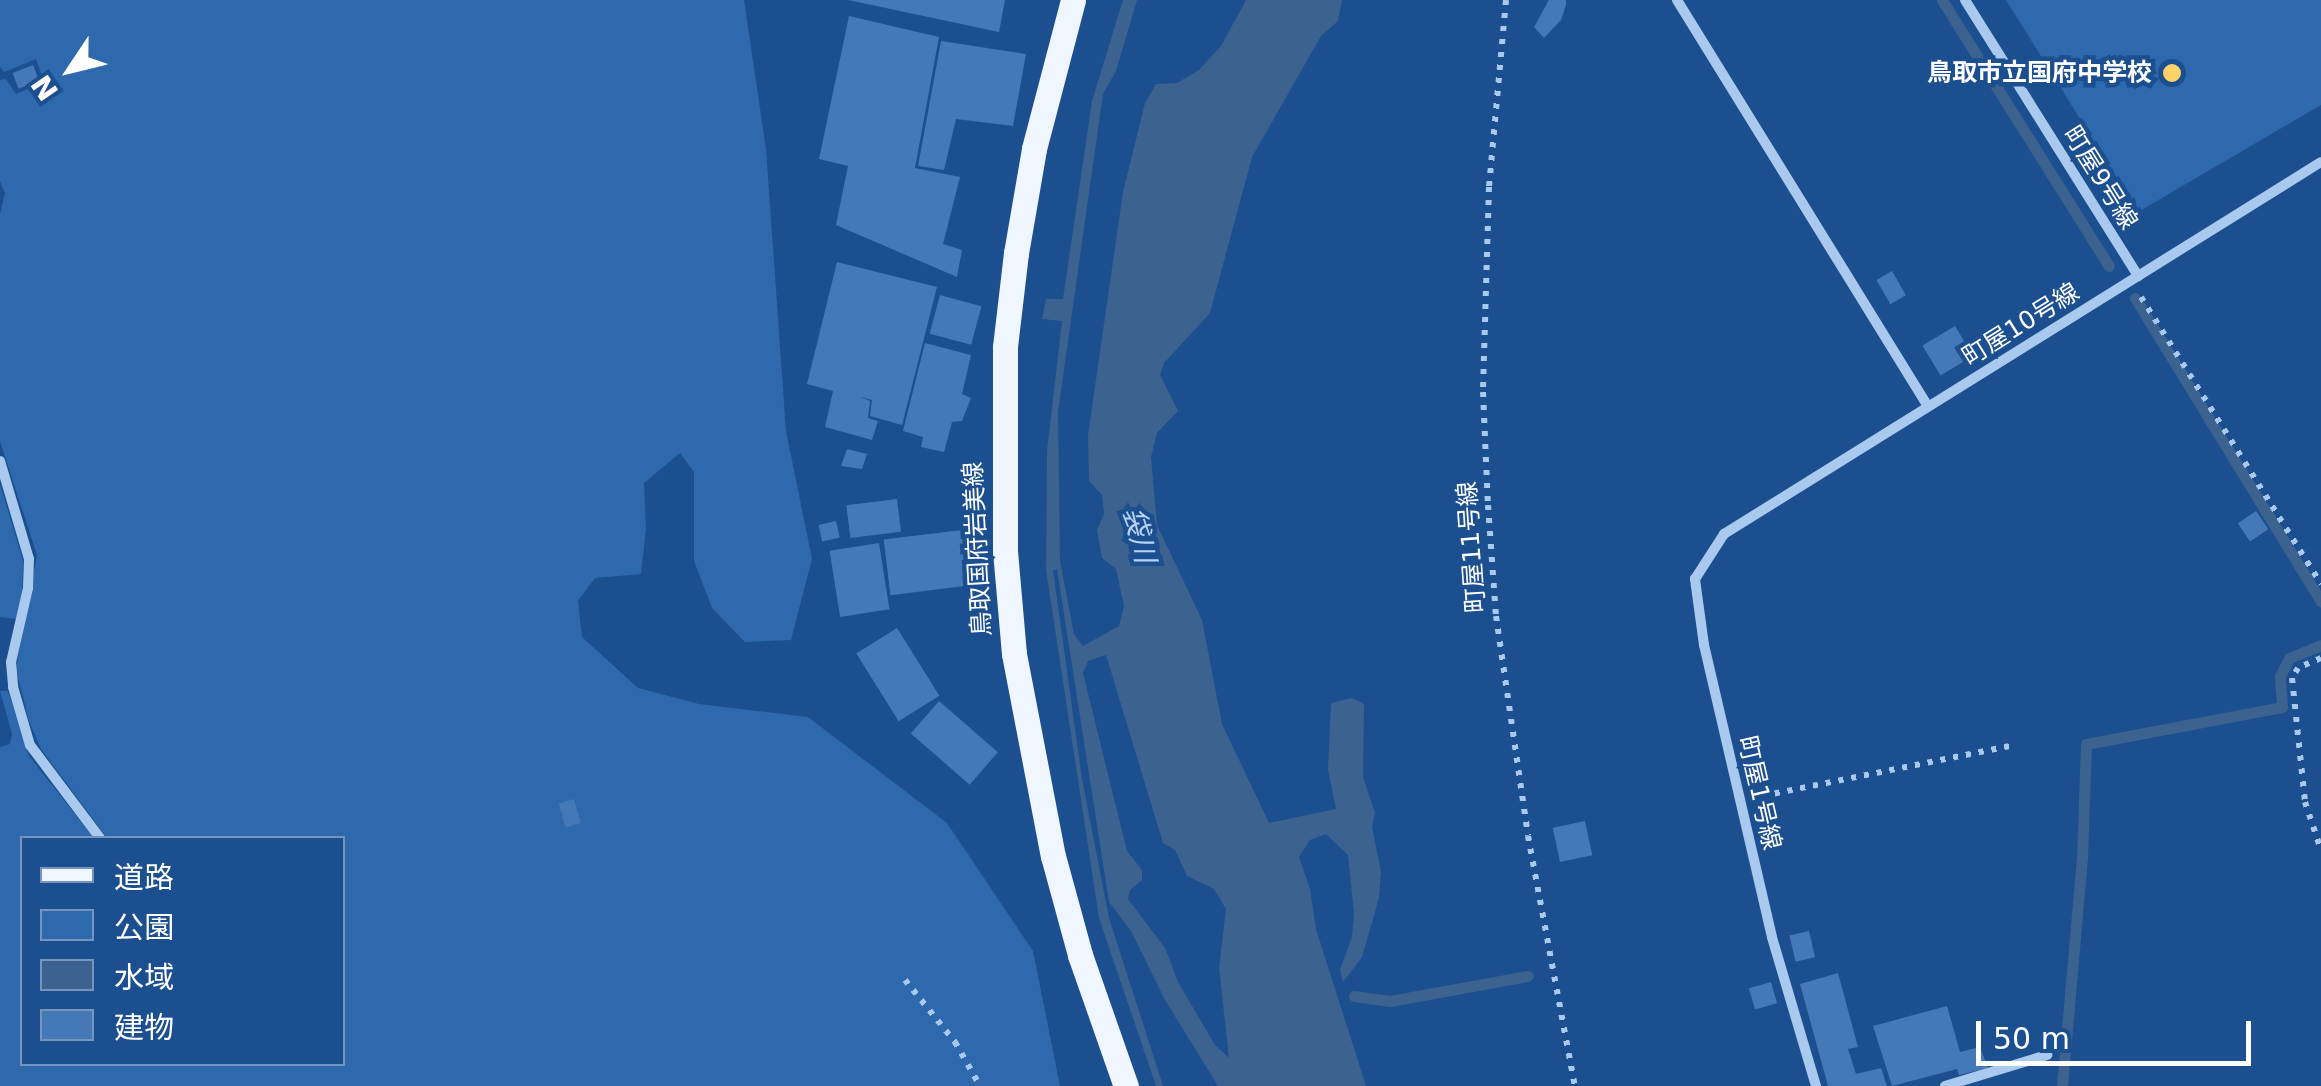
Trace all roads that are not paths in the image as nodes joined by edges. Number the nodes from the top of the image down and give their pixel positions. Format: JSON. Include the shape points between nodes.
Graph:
{"nodes":[{"id":1,"x":1073,"y":0,"type":"edge"},
{"id":2,"x":1677,"y":0,"type":"edge"},
{"id":3,"x":1965,"y":0,"type":"edge"},
{"id":4,"x":2321,"y":162,"type":"edge"},
{"id":5,"x":2134,"y":278,"type":"junction"},
{"id":6,"x":1928,"y":406,"type":"junction"},
{"id":7,"x":0,"y":461,"type":"edge"},
{"id":8,"x":1741,"y":522,"type":"joint"},
{"id":9,"x":98,"y":836,"type":"edge"},
{"id":10,"x":2046,"y":1055,"type":"dead end"},
{"id":11,"x":1126,"y":1086,"type":"edge"},
{"id":12,"x":1816,"y":1086,"type":"edge"},
{"id":13,"x":1945,"y":1086,"type":"edge"}],
"edges":[{"from":1,"to":11,"type":"main road","name":"鳥取国府岩美線","via":[[1034,149],[1016,253],[1005,348],[1005,551],[1014,654],[1053,856]]},
{"from":2,"to":6,"type":"street"},
{"from":3,"to":5,"type":"street","name":"町屋9号線"},
{"from":4,"to":5,"type":"street","name":"町屋10号線"},
{"from":5,"to":6,"type":"street","name":"町屋10号線"},
{"from":6,"to":8,"type":"street","name":"町屋10号線"},
{"from":7,"to":9,"type":"street","via":[[29,559],[11,662],[13,687],[30,745]]},
{"from":8,"to":12,"type":"street","name":"町屋1号線","via":[[1724,534],[1694,579],[1772,936]]},
{"from":10,"to":13,"type":"street"}]}
